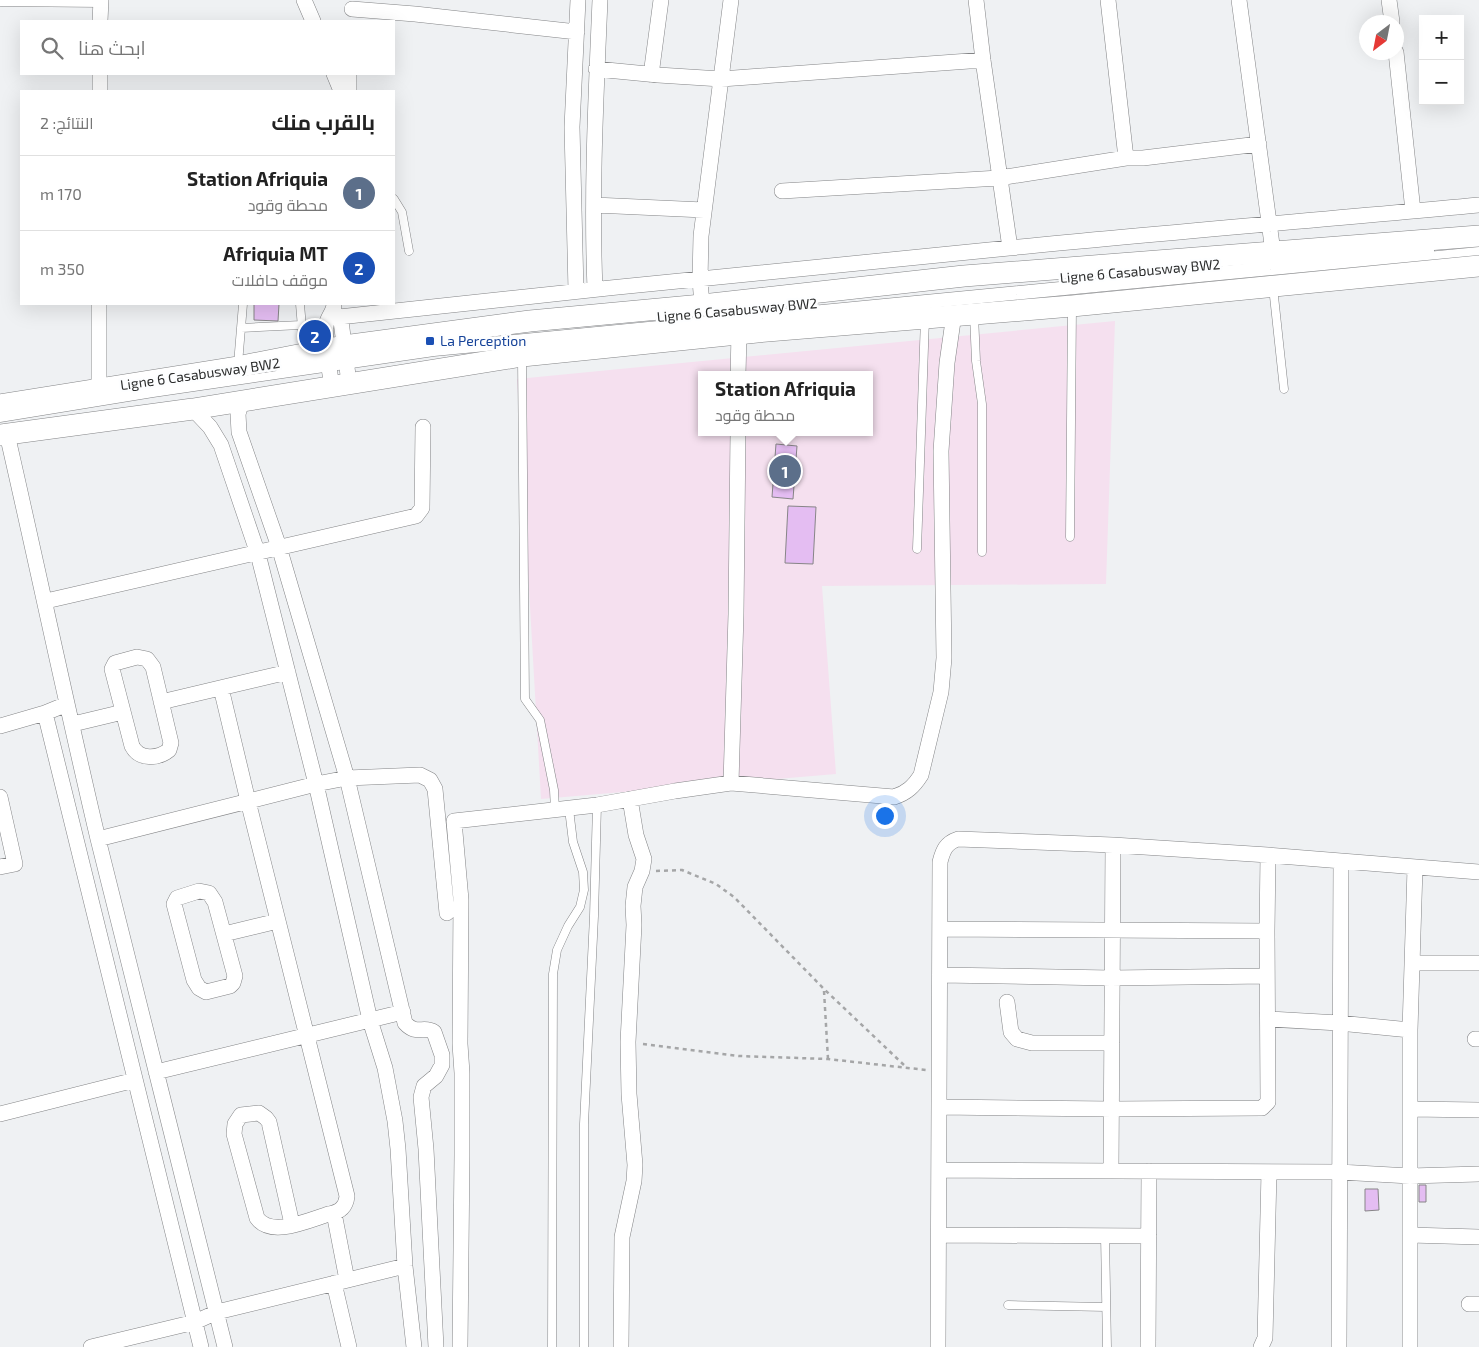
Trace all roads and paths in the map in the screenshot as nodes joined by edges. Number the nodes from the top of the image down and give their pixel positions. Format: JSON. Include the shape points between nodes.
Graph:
{"nodes":[{"id":1,"x":304,"y":0,"type":"edge"},
{"id":2,"x":578,"y":0,"type":"edge"},
{"id":3,"x":600,"y":0,"type":"edge"},
{"id":4,"x":661,"y":0,"type":"edge"},
{"id":5,"x":731,"y":0,"type":"edge"},
{"id":6,"x":976,"y":0,"type":"edge"},
{"id":7,"x":1108,"y":0,"type":"edge"},
{"id":8,"x":1239,"y":0,"type":"edge"},
{"id":9,"x":1389,"y":0,"type":"edge"},
{"id":10,"x":101,"y":1,"type":"edge"},
{"id":11,"x":0,"y":2,"type":"edge"},
{"id":12,"x":415,"y":7,"type":"edge"},
{"id":13,"x":352,"y":10,"type":"edge"},
{"id":14,"x":1391,"y":15,"type":"edge"},
{"id":15,"x":100,"y":20,"type":"edge"},
{"id":16,"x":313,"y":20,"type":"edge"},
{"id":17,"x":577,"y":32,"type":"junction"},
{"id":18,"x":983,"y":60,"type":"junction"},
{"id":19,"x":1397,"y":60,"type":"edge"},
{"id":20,"x":596,"y":70,"type":"junction"},
{"id":21,"x":100,"y":75,"type":"edge"},
{"id":22,"x":334,"y":75,"type":"edge"},
{"id":23,"x":349,"y":75,"type":"edge"},
{"id":24,"x":651,"y":75,"type":"junction"},
{"id":25,"x":722,"y":79,"type":"junction"},
{"id":26,"x":100,"y":90,"type":"edge"},
{"id":27,"x":340,"y":90,"type":"edge"},
{"id":28,"x":348,"y":90,"type":"edge"},
{"id":29,"x":1259,"y":144,"type":"junction"},
{"id":30,"x":1126,"y":158,"type":"junction"},
{"id":31,"x":999,"y":178,"type":"junction"},
{"id":32,"x":782,"y":191,"type":"dead end"},
{"id":33,"x":395,"y":201,"type":"edge"},
{"id":34,"x":594,"y":205,"type":"junction"},
{"id":35,"x":1479,"y":205,"type":"edge"},
{"id":36,"x":704,"y":210,"type":"junction"},
{"id":37,"x":1414,"y":211,"type":"junction"},
{"id":38,"x":1269,"y":224,"type":"junction"},
{"id":39,"x":1479,"y":236,"type":"edge"},
{"id":40,"x":1479,"y":246,"type":"edge"},
{"id":41,"x":1010,"y":248,"type":"junction"},
{"id":42,"x":409,"y":251,"type":"dead end"},
{"id":43,"x":1479,"y":251,"type":"edge"},
{"id":44,"x":1273,"y":252,"type":"junction"},
{"id":45,"x":1479,"y":266,"type":"edge"},
{"id":46,"x":700,"y":280,"type":"junction"},
{"id":47,"x":1273,"y":285,"type":"junction"},
{"id":48,"x":595,"y":289,"type":"junction"},
{"id":49,"x":576,"y":291,"type":"junction"},
{"id":50,"x":99,"y":305,"type":"edge"},
{"id":51,"x":243,"y":305,"type":"edge"},
{"id":52,"x":300,"y":305,"type":"edge"},
{"id":53,"x":702,"y":305,"type":"junction"},
{"id":54,"x":1072,"y":306,"type":"junction"},
{"id":55,"x":336,"y":311,"type":"edge"},
{"id":56,"x":964,"y":314,"type":"junction"},
{"id":57,"x":925,"y":317,"type":"junction"},
{"id":58,"x":302,"y":325,"type":"junction"},
{"id":59,"x":241,"y":328,"type":"junction"},
{"id":60,"x":738,"y":334,"type":"junction"},
{"id":61,"x":304,"y":353,"type":"junction"},
{"id":62,"x":522,"y":356,"type":"junction"},
{"id":63,"x":338,"y":364,"type":"junction"},
{"id":64,"x":237,"y":367,"type":"junction"},
{"id":65,"x":738,"y":371,"type":"edge"},
{"id":66,"x":1284,"y":390,"type":"dead end"},
{"id":67,"x":99,"y":391,"type":"junction"},
{"id":68,"x":242,"y":401,"type":"junction"},
{"id":69,"x":0,"y":406,"type":"edge"},
{"id":70,"x":193,"y":409,"type":"junction"},
{"id":71,"x":0,"y":412,"type":"edge"},
{"id":72,"x":423,"y":427,"type":"dead end"},
{"id":73,"x":2,"y":429,"type":"edge"},
{"id":74,"x":738,"y":436,"type":"edge"},
{"id":75,"x":242,"y":439,"type":"junction"},
{"id":76,"x":220,"y":445,"type":"junction"},
{"id":77,"x":1070,"y":537,"type":"dead end"},
{"id":78,"x":279,"y":547,"type":"junction"},
{"id":79,"x":917,"y":549,"type":"dead end"},
{"id":80,"x":982,"y":552,"type":"dead end"},
{"id":81,"x":258,"y":554,"type":"junction"},
{"id":82,"x":46,"y":601,"type":"junction"},
{"id":83,"x":288,"y":672,"type":"junction"},
{"id":84,"x":222,"y":688,"type":"junction"},
{"id":85,"x":162,"y":702,"type":"junction"},
{"id":86,"x":67,"y":704,"type":"junction"},
{"id":87,"x":123,"y":712,"type":"junction"},
{"id":88,"x":45,"y":713,"type":"junction"},
{"id":89,"x":73,"y":724,"type":"junction"},
{"id":90,"x":0,"y":726,"type":"edge"},
{"id":91,"x":347,"y":778,"type":"junction"},
{"id":92,"x":731,"y":783,"type":"junction"},
{"id":93,"x":316,"y":784,"type":"junction"},
{"id":94,"x":0,"y":796,"type":"edge"},
{"id":95,"x":630,"y":799,"type":"junction"},
{"id":96,"x":248,"y":801,"type":"junction"},
{"id":97,"x":598,"y":805,"type":"junction"},
{"id":98,"x":562,"y":809,"type":"junction"},
{"id":99,"x":98,"y":839,"type":"junction"},
{"id":100,"x":1113,"y":845,"type":"junction"},
{"id":101,"x":1268,"y":855,"type":"junction"},
{"id":102,"x":1341,"y":862,"type":"junction"},
{"id":103,"x":0,"y":867,"type":"edge"},
{"id":104,"x":1415,"y":868,"type":"junction"},
{"id":105,"x":642,"y":871,"type":"junction"},
{"id":106,"x":1479,"y":872,"type":"edge"},
{"id":107,"x":447,"y":913,"type":"dead end"},
{"id":108,"x":278,"y":922,"type":"junction"},
{"id":109,"x":940,"y":929,"type":"junction"},
{"id":110,"x":1111,"y":930,"type":"junction"},
{"id":111,"x":1267,"y":931,"type":"junction"},
{"id":112,"x":224,"y":934,"type":"junction"},
{"id":113,"x":1413,"y":963,"type":"junction"},
{"id":114,"x":1479,"y":963,"type":"edge"},
{"id":115,"x":940,"y":974,"type":"junction"},
{"id":116,"x":1267,"y":976,"type":"junction"},
{"id":117,"x":1111,"y":978,"type":"junction"},
{"id":118,"x":824,"y":990,"type":"junction"},
{"id":119,"x":1007,"y":1002,"type":"dead end"},
{"id":120,"x":403,"y":1012,"type":"junction"},
{"id":121,"x":1268,"y":1019,"type":"junction"},
{"id":122,"x":370,"y":1020,"type":"junction"},
{"id":123,"x":1339,"y":1023,"type":"junction"},
{"id":124,"x":1410,"y":1030,"type":"junction"},
{"id":125,"x":307,"y":1035,"type":"junction"},
{"id":126,"x":628,"y":1042,"type":"junction"},
{"id":127,"x":1112,"y":1043,"type":"junction"},
{"id":128,"x":828,"y":1059,"type":"junction"},
{"id":129,"x":905,"y":1066,"type":"junction"},
{"id":130,"x":156,"y":1072,"type":"junction"},
{"id":131,"x":940,"y":1072,"type":"junction"},
{"id":132,"x":135,"y":1080,"type":"junction"},
{"id":133,"x":940,"y":1107,"type":"junction"},
{"id":134,"x":1112,"y":1109,"type":"junction"},
{"id":135,"x":1411,"y":1109,"type":"junction"},
{"id":136,"x":1479,"y":1110,"type":"edge"},
{"id":137,"x":0,"y":1114,"type":"edge"},
{"id":138,"x":939,"y":1170,"type":"junction"},
{"id":139,"x":1111,"y":1171,"type":"junction"},
{"id":140,"x":1148,"y":1171,"type":"junction"},
{"id":141,"x":1269,"y":1172,"type":"junction"},
{"id":142,"x":1339,"y":1172,"type":"junction"},
{"id":143,"x":1479,"y":1174,"type":"edge"},
{"id":144,"x":1410,"y":1176,"type":"junction"},
{"id":145,"x":334,"y":1213,"type":"junction"},
{"id":146,"x":292,"y":1224,"type":"junction"},
{"id":147,"x":939,"y":1234,"type":"junction"},
{"id":148,"x":1410,"y":1235,"type":"junction"},
{"id":149,"x":1105,"y":1236,"type":"junction"},
{"id":150,"x":1149,"y":1236,"type":"junction"},
{"id":151,"x":1479,"y":1236,"type":"edge"},
{"id":152,"x":405,"y":1266,"type":"junction"},
{"id":153,"x":340,"y":1282,"type":"junction"},
{"id":154,"x":1008,"y":1305,"type":"dead end"},
{"id":155,"x":1106,"y":1307,"type":"junction"},
{"id":156,"x":217,"y":1312,"type":"junction"},
{"id":157,"x":195,"y":1322,"type":"junction"},
{"id":158,"x":133,"y":1343,"type":"edge"},
{"id":159,"x":91,"y":1347,"type":"edge"},
{"id":160,"x":201,"y":1347,"type":"edge"},
{"id":161,"x":225,"y":1347,"type":"edge"},
{"id":162,"x":349,"y":1347,"type":"edge"},
{"id":163,"x":414,"y":1347,"type":"edge"},
{"id":164,"x":436,"y":1347,"type":"edge"},
{"id":165,"x":460,"y":1347,"type":"edge"},
{"id":166,"x":552,"y":1347,"type":"edge"},
{"id":167,"x":584,"y":1347,"type":"edge"},
{"id":168,"x":621,"y":1347,"type":"edge"},
{"id":169,"x":938,"y":1347,"type":"edge"},
{"id":170,"x":1107,"y":1347,"type":"edge"},
{"id":171,"x":1148,"y":1347,"type":"edge"},
{"id":172,"x":1261,"y":1347,"type":"edge"},
{"id":173,"x":1339,"y":1347,"type":"edge"},
{"id":174,"x":1410,"y":1347,"type":"edge"}],
"edges":[{"from":1,"to":16,"type":"street"},
{"from":2,"to":17,"type":"street"},
{"from":3,"to":20,"type":"street"},
{"from":4,"to":24,"type":"street"},
{"from":5,"to":25,"type":"street"},
{"from":6,"to":18,"type":"street"},
{"from":7,"to":30,"type":"street"},
{"from":8,"to":29,"type":"street"},
{"from":9,"to":14,"type":"street"},
{"from":10,"to":11,"type":"lane"},
{"from":10,"to":15,"type":"street"},
{"from":12,"to":13,"type":"street"},
{"from":12,"to":17,"type":"street"},
{"from":17,"to":49,"type":"street","via":[[572,151]]},
{"from":18,"to":25,"type":"street"},
{"from":18,"to":31,"type":"street"},
{"from":19,"to":37,"type":"street"},
{"from":20,"to":24,"type":"street"},
{"from":20,"to":34,"type":"street"},
{"from":21,"to":26,"type":"street"},
{"from":22,"to":27,"type":"street"},
{"from":23,"to":28,"type":"street"},
{"from":24,"to":25,"type":"street"},
{"from":25,"to":36,"type":"street"},
{"from":29,"to":30,"type":"street"},
{"from":29,"to":38,"type":"street"},
{"from":30,"to":31,"type":"street"},
{"from":31,"to":32,"type":"street"},
{"from":31,"to":41,"type":"street"},
{"from":33,"to":42,"type":"lane","via":[[402,212]]},
{"from":34,"to":36,"type":"street"},
{"from":34,"to":48,"type":"street"},
{"from":35,"to":37,"type":"street"},
{"from":36,"to":46,"type":"street"},
{"from":37,"to":38,"type":"street"},
{"from":38,"to":41,"type":"street"},
{"from":38,"to":44,"type":"street"},
{"from":39,"to":44,"type":"main road"},
{"from":40,"to":63,"type":"lane","name":"Ligne 6 Casabusway BW2","via":[[431,347]]},
{"from":41,"to":46,"type":"street"},
{"from":43,"to":63,"type":"lane","name":"Ligne 6 Casabusway BW2"},
{"from":44,"to":53,"type":"main road","via":[[964,276]]},
{"from":45,"to":47,"type":"main road"},
{"from":46,"to":48,"type":"street"},
{"from":46,"to":53,"type":"street"},
{"from":47,"to":54,"type":"main road"},
{"from":47,"to":66,"type":"lane"},
{"from":48,"to":49,"type":"street"},
{"from":49,"to":55,"type":"street"},
{"from":50,"to":67,"type":"street"},
{"from":51,"to":59,"type":"lane"},
{"from":52,"to":58,"type":"lane"},
{"from":53,"to":63,"type":"main road","via":[[530,321]]},
{"from":54,"to":56,"type":"main road"},
{"from":54,"to":77,"type":"lane"},
{"from":55,"to":63,"type":"street"},
{"from":56,"to":57,"type":"main road"},
{"from":56,"to":80,"type":"lane","via":[[976,361],[982,404]]},
{"from":56,"to":92,"type":"street","via":[[947,363],[941,451],[943,676],[921,775],[905,793],[894,797]]},
{"from":57,"to":60,"type":"main road"},
{"from":57,"to":79,"type":"lane"},
{"from":58,"to":59,"type":"lane"},
{"from":58,"to":61,"type":"lane"},
{"from":59,"to":64,"type":"lane"},
{"from":60,"to":62,"type":"main road"},
{"from":60,"to":65,"type":"street"},
{"from":61,"to":63,"type":"main road"},
{"from":61,"to":64,"type":"main road"},
{"from":62,"to":63,"type":"main road"},
{"from":62,"to":98,"type":"lane","via":[[525,699],[540,720],[554,790]]},
{"from":63,"to":68,"type":"main road"},
{"from":63,"to":71,"type":"lane","name":"Ligne 6 Casabusway BW2"},
{"from":63,"to":73,"type":"lane","name":"Ligne 6 Casabusway BW2","via":[[153,393]]},
{"from":64,"to":67,"type":"main road"},
{"from":67,"to":69,"type":"main road"},
{"from":68,"to":70,"type":"main road"},
{"from":68,"to":75,"type":"street","via":[[237,420]]},
{"from":70,"to":73,"type":"main road"},
{"from":70,"to":76,"type":"street","via":[[210,427]]},
{"from":72,"to":78,"type":"street","via":[[422,508],[416,516]]},
{"from":73,"to":82,"type":"street"},
{"from":74,"to":92,"type":"street"},
{"from":75,"to":76,"type":"street"},
{"from":75,"to":78,"type":"street"},
{"from":76,"to":81,"type":"street"},
{"from":78,"to":81,"type":"street"},
{"from":78,"to":91,"type":"street"},
{"from":81,"to":82,"type":"street"},
{"from":81,"to":83,"type":"street"},
{"from":82,"to":86,"type":"street"},
{"from":83,"to":84,"type":"street"},
{"from":83,"to":93,"type":"street"},
{"from":84,"to":85,"type":"street"},
{"from":84,"to":96,"type":"street"},
{"from":85,"to":87,"type":"street","via":[[171,743],[163,754],[144,757],[134,750]]},
{"from":85,"to":87,"type":"street","via":[[151,662],[138,657],[118,662],[112,669]]},
{"from":86,"to":88,"type":"street"},
{"from":86,"to":89,"type":"street"},
{"from":87,"to":89,"type":"street"},
{"from":88,"to":90,"type":"street"},
{"from":88,"to":132,"type":"street"},
{"from":89,"to":99,"type":"street"},
{"from":91,"to":93,"type":"street"},
{"from":91,"to":107,"type":"street","via":[[420,775],[433,784]]},
{"from":91,"to":120,"type":"street"},
{"from":92,"to":95,"type":"street"},
{"from":93,"to":96,"type":"street"},
{"from":93,"to":122,"type":"street"},
{"from":94,"to":103,"type":"street","via":[[15,864]]},
{"from":95,"to":97,"type":"street"},
{"from":95,"to":105,"type":"street","via":[[644,859]]},
{"from":96,"to":99,"type":"street"},
{"from":96,"to":108,"type":"street"},
{"from":97,"to":98,"type":"street"},
{"from":97,"to":167,"type":"lane","via":[[584,1124]]},
{"from":98,"to":165,"type":"street","via":[[454,821],[461,900]]},
{"from":98,"to":166,"type":"lane","via":[[582,872],[584,890],[580,908],[557,950],[553,974]]},
{"from":99,"to":130,"type":"street"},
{"from":100,"to":101,"type":"street"},
{"from":100,"to":109,"type":"street","via":[[958,839],[950,842],[942,852],[940,862]]},
{"from":100,"to":110,"type":"street"},
{"from":101,"to":102,"type":"street"},
{"from":101,"to":111,"type":"street"},
{"from":102,"to":104,"type":"street"},
{"from":102,"to":123,"type":"street"},
{"from":104,"to":106,"type":"street"},
{"from":104,"to":113,"type":"street"},
{"from":105,"to":118,"type":"path","via":[[682,870],[716,884],[741,903]]},
{"from":105,"to":126,"type":"street","via":[[635,887],[633,906]]},
{"from":108,"to":112,"type":"street"},
{"from":108,"to":125,"type":"street"},
{"from":109,"to":110,"type":"street"},
{"from":109,"to":115,"type":"street"},
{"from":110,"to":111,"type":"street"},
{"from":110,"to":117,"type":"street"},
{"from":111,"to":116,"type":"street"},
{"from":112,"to":112,"type":"street","via":[[215,902],[209,893],[199,891],[175,900],[174,908],[194,980],[206,992],[227,987],[234,980]]},
{"from":113,"to":114,"type":"street"},
{"from":113,"to":124,"type":"street"},
{"from":115,"to":117,"type":"street"},
{"from":115,"to":131,"type":"street"},
{"from":116,"to":117,"type":"street"},
{"from":116,"to":121,"type":"street"},
{"from":117,"to":127,"type":"street"},
{"from":118,"to":128,"type":"path"},
{"from":118,"to":129,"type":"path"},
{"from":119,"to":127,"type":"street","via":[[1011,1032],[1017,1039],[1032,1043]]},
{"from":120,"to":122,"type":"street"},
{"from":120,"to":164,"type":"street","via":[[410,1029],[434,1032],[442,1060],[440,1070],[424,1086],[421,1097]]},
{"from":121,"to":123,"type":"street"},
{"from":121,"to":134,"type":"street","via":[[1268,1102],[1262,1108]]},
{"from":122,"to":125,"type":"street"},
{"from":122,"to":152,"type":"street","via":[[385,1068],[395,1121]]},
{"from":123,"to":124,"type":"street"},
{"from":123,"to":142,"type":"street"},
{"from":124,"to":135,"type":"street"},
{"from":125,"to":130,"type":"street"},
{"from":125,"to":145,"type":"street","via":[[347,1196],[345,1206]]},
{"from":126,"to":128,"type":"path","via":[[738,1056]]},
{"from":126,"to":168,"type":"street","via":[[634,1181],[622,1237]]},
{"from":127,"to":134,"type":"street"},
{"from":128,"to":129,"type":"path"},
{"from":129,"to":131,"type":"path"},
{"from":130,"to":156,"type":"street"},
{"from":131,"to":133,"type":"street"},
{"from":132,"to":137,"type":"street"},
{"from":132,"to":157,"type":"street"},
{"from":133,"to":134,"type":"street"},
{"from":133,"to":138,"type":"street"},
{"from":134,"to":139,"type":"street"},
{"from":135,"to":136,"type":"street"},
{"from":135,"to":144,"type":"street"},
{"from":138,"to":139,"type":"street"},
{"from":138,"to":147,"type":"street"},
{"from":139,"to":140,"type":"street"},
{"from":140,"to":141,"type":"street"},
{"from":140,"to":150,"type":"street"},
{"from":141,"to":142,"type":"street"},
{"from":141,"to":172,"type":"street","via":[[1265,1338]]},
{"from":142,"to":144,"type":"street"},
{"from":142,"to":173,"type":"street"},
{"from":143,"to":144,"type":"street"},
{"from":144,"to":148,"type":"street"},
{"from":145,"to":146,"type":"street"},
{"from":145,"to":153,"type":"street"},
{"from":146,"to":146,"type":"street","via":[[271,1228],[257,1218],[234,1134],[235,1124],[241,1115],[260,1113],[269,1122]]},
{"from":147,"to":149,"type":"street"},
{"from":147,"to":169,"type":"street"},
{"from":148,"to":151,"type":"street"},
{"from":148,"to":174,"type":"street"},
{"from":149,"to":150,"type":"street"},
{"from":149,"to":155,"type":"lane"},
{"from":150,"to":171,"type":"street"},
{"from":152,"to":153,"type":"street"},
{"from":152,"to":163,"type":"street"},
{"from":153,"to":156,"type":"street"},
{"from":153,"to":162,"type":"street"},
{"from":154,"to":155,"type":"lane"},
{"from":155,"to":170,"type":"lane"},
{"from":156,"to":157,"type":"street"},
{"from":156,"to":161,"type":"street"},
{"from":157,"to":158,"type":"street"},
{"from":157,"to":160,"type":"street"},
{"from":158,"to":159,"type":"street"}]}
